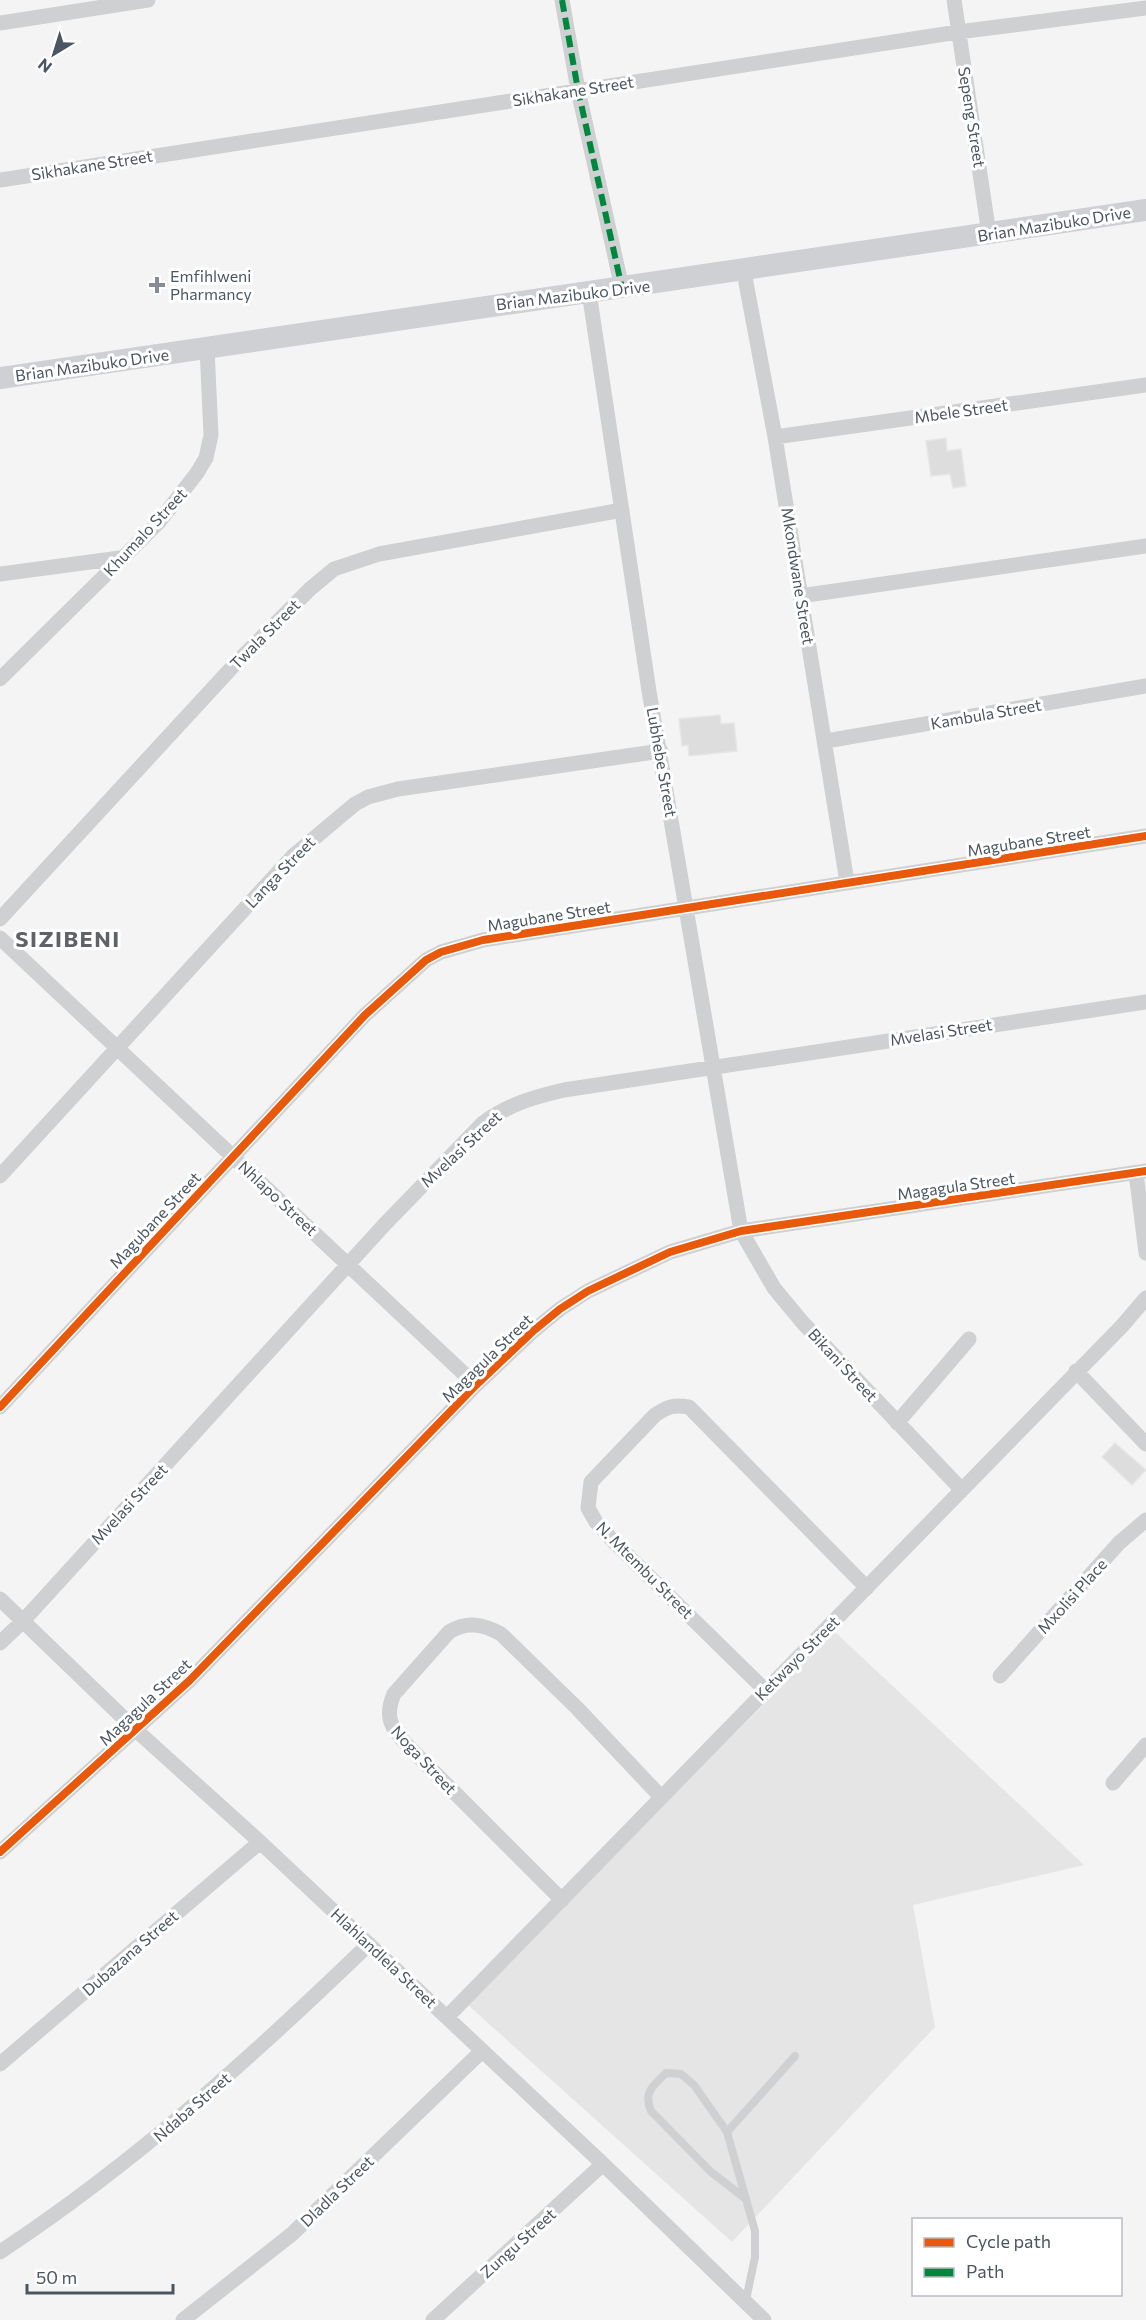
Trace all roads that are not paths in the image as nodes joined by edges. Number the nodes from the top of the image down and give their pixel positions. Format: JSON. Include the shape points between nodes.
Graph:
{"nodes":[{"id":1,"x":148,"y":0,"type":"edge"},
{"id":2,"x":562,"y":0,"type":"edge"},
{"id":3,"x":954,"y":0,"type":"edge"},
{"id":4,"x":1146,"y":8,"type":"edge"},
{"id":5,"x":0,"y":23,"type":"edge"},
{"id":6,"x":958,"y":32,"type":"junction"},
{"id":7,"x":578,"y":90,"type":"junction"},
{"id":8,"x":0,"y":180,"type":"edge"},
{"id":9,"x":1146,"y":210,"type":"edge"},
{"id":10,"x":990,"y":234,"type":"junction"},
{"id":11,"x":744,"y":272,"type":"junction"},
{"id":12,"x":622,"y":288,"type":"junction"},
{"id":13,"x":589,"y":292,"type":"junction"},
{"id":14,"x":207,"y":348,"type":"junction"},
{"id":15,"x":0,"y":378,"type":"edge"},
{"id":16,"x":1146,"y":385,"type":"edge"},
{"id":17,"x":775,"y":437,"type":"junction"},
{"id":18,"x":622,"y":510,"type":"junction"},
{"id":19,"x":1146,"y":546,"type":"edge"},
{"id":20,"x":120,"y":558,"type":"junction"},
{"id":21,"x":0,"y":574,"type":"edge"},
{"id":22,"x":800,"y":596,"type":"junction"},
{"id":23,"x":0,"y":680,"type":"edge"},
{"id":24,"x":1146,"y":686,"type":"edge"},
{"id":25,"x":826,"y":741,"type":"junction"},
{"id":26,"x":661,"y":751,"type":"junction"},
{"id":27,"x":1146,"y":836,"type":"edge"},
{"id":28,"x":847,"y":882,"type":"junction"},
{"id":29,"x":688,"y":909,"type":"junction"},
{"id":30,"x":0,"y":919,"type":"edge"},
{"id":31,"x":0,"y":938,"type":"edge"},
{"id":32,"x":1146,"y":1002,"type":"edge"},
{"id":33,"x":118,"y":1049,"type":"junction"},
{"id":34,"x":714,"y":1066,"type":"junction"},
{"id":35,"x":233,"y":1156,"type":"junction"},
{"id":36,"x":1141,"y":1172,"type":"edge"},
{"id":37,"x":0,"y":1176,"type":"edge"},
{"id":38,"x":741,"y":1231,"type":"junction"},
{"id":39,"x":1146,"y":1253,"type":"edge"},
{"id":40,"x":348,"y":1265,"type":"junction"},
{"id":41,"x":1146,"y":1298,"type":"edge"},
{"id":42,"x":969,"y":1339,"type":"dead end"},
{"id":43,"x":1076,"y":1371,"type":"junction"},
{"id":44,"x":476,"y":1385,"type":"junction"},
{"id":45,"x":0,"y":1407,"type":"edge"},
{"id":46,"x":897,"y":1423,"type":"junction"},
{"id":47,"x":1146,"y":1444,"type":"edge"},
{"id":48,"x":960,"y":1488,"type":"junction"},
{"id":49,"x":1146,"y":1520,"type":"edge"},
{"id":50,"x":867,"y":1588,"type":"junction"},
{"id":51,"x":0,"y":1599,"type":"edge"},
{"id":52,"x":23,"y":1621,"type":"junction"},
{"id":53,"x":0,"y":1643,"type":"edge"},
{"id":54,"x":1000,"y":1676,"type":"dead end"},
{"id":55,"x":765,"y":1690,"type":"junction"},
{"id":56,"x":136,"y":1731,"type":"junction"},
{"id":57,"x":1146,"y":1745,"type":"edge"},
{"id":58,"x":1113,"y":1783,"type":"dead end"},
{"id":59,"x":661,"y":1797,"type":"junction"},
{"id":60,"x":260,"y":1842,"type":"junction"},
{"id":61,"x":0,"y":1852,"type":"edge"},
{"id":62,"x":562,"y":1900,"type":"junction"},
{"id":63,"x":369,"y":1944,"type":"junction"},
{"id":64,"x":447,"y":2017,"type":"junction"},
{"id":65,"x":482,"y":2051,"type":"junction"},
{"id":66,"x":795,"y":2056,"type":"dead end"},
{"id":67,"x":0,"y":2064,"type":"edge"},
{"id":68,"x":727,"y":2132,"type":"junction"},
{"id":69,"x":603,"y":2164,"type":"junction"},
{"id":70,"x":747,"y":2199,"type":"junction"},
{"id":71,"x":0,"y":2252,"type":"edge"},
{"id":72,"x":746,"y":2300,"type":"junction"},
{"id":73,"x":183,"y":2320,"type":"edge"},
{"id":74,"x":432,"y":2320,"type":"edge"},
{"id":75,"x":764,"y":2320,"type":"edge"}],
"edges":[{"from":1,"to":5,"type":"street"},
{"from":2,"to":7,"type":"street"},
{"from":3,"to":6,"type":"street","name":"Sepeng Street"},
{"from":4,"to":6,"type":"street","name":"Sikhakane Street"},
{"from":6,"to":7,"type":"street","name":"Sikhakane Street"},
{"from":6,"to":10,"type":"street","name":"Sepeng Street"},
{"from":7,"to":8,"type":"street","name":"Sikhakane Street"},
{"from":7,"to":12,"type":"street"},
{"from":9,"to":10,"type":"street","name":"Brian Mazibuko Drive"},
{"from":10,"to":11,"type":"street","name":"Brian Mazibuko Drive"},
{"from":11,"to":12,"type":"street","name":"Brian Mazibuko Drive"},
{"from":11,"to":17,"type":"street","name":"Mkondwane Street"},
{"from":12,"to":13,"type":"street","name":"Brian Mazibuko Drive"},
{"from":13,"to":14,"type":"street","name":"Brian Mazibuko Drive"},
{"from":13,"to":18,"type":"street","name":"Lubhebe Street"},
{"from":14,"to":15,"type":"street","name":"Brian Mazibuko Drive"},
{"from":14,"to":20,"type":"street","name":"Khumalo Street","via":[[211,435],[206,458],[159,522]]},
{"from":16,"to":17,"type":"street","name":"Mbele Street"},
{"from":17,"to":22,"type":"street","name":"Mkondwane Street"},
{"from":18,"to":26,"type":"street","name":"Lubhebe Street"},
{"from":18,"to":30,"type":"street","name":"Twala Street","via":[[379,554],[334,569],[237,662]]},
{"from":19,"to":22,"type":"street"},
{"from":20,"to":21,"type":"street"},
{"from":20,"to":23,"type":"street","name":"Khumalo Street"},
{"from":22,"to":25,"type":"street","name":"Mkondwane Street"},
{"from":24,"to":25,"type":"street","name":"Kambula Street"},
{"from":25,"to":28,"type":"street","name":"Mkondwane Street"},
{"from":26,"to":29,"type":"street","name":"Lubhebe Street"},
{"from":26,"to":33,"type":"street","name":"Langa Street","via":[[398,789],[355,804],[293,856]]},
{"from":27,"to":28,"type":"street","name":"Magubane Street"},
{"from":28,"to":29,"type":"street","name":"Magubane Street"},
{"from":29,"to":34,"type":"street","name":"Lubhebe Street"},
{"from":29,"to":35,"type":"street","name":"Magubane Street","via":[[483,940],[426,960],[387,994]]},
{"from":31,"to":33,"type":"street","name":"Nhlapo Street"},
{"from":32,"to":34,"type":"street","name":"Mvelasi Street"},
{"from":33,"to":35,"type":"street","name":"Nhlapo Street"},
{"from":33,"to":37,"type":"street","name":"Langa Street"},
{"from":34,"to":38,"type":"street","name":"Lubhebe Street"},
{"from":34,"to":40,"type":"street","name":"Mvelasi Street","via":[[564,1090],[501,1109],[440,1166]]},
{"from":35,"to":40,"type":"street","name":"Nhlapo Street"},
{"from":35,"to":45,"type":"street","name":"Magubane Street"},
{"from":36,"to":38,"type":"street","name":"Magagula Street"},
{"from":36,"to":39,"type":"street"},
{"from":38,"to":44,"type":"street","name":"Magagula Street","via":[[670,1252],[588,1292],[546,1321]]},
{"from":38,"to":46,"type":"street","name":"Bikani Street","via":[[774,1288]]},
{"from":40,"to":44,"type":"street","name":"Nhlapo Street"},
{"from":40,"to":52,"type":"street","name":"Mvelasi Street"},
{"from":41,"to":43,"type":"street","name":"Ketwayo Street"},
{"from":42,"to":46,"type":"street"},
{"from":43,"to":47,"type":"street"},
{"from":43,"to":48,"type":"street","name":"Ketwayo Street"},
{"from":44,"to":56,"type":"street","name":"Magagula Street"},
{"from":46,"to":48,"type":"street","name":"Bikani Street"},
{"from":48,"to":50,"type":"street","name":"Ketwayo Street"},
{"from":49,"to":54,"type":"street","name":"Mxolisi Place","via":[[1119,1544]]},
{"from":50,"to":55,"type":"street","name":"Ketwayo Street"},
{"from":50,"to":55,"type":"street","name":"N. Mtembu Street","via":[[689,1407],[668,1407],[656,1415],[591,1482],[588,1508],[614,1542]]},
{"from":51,"to":52,"type":"street","name":"Hlahlandlela Street"},
{"from":52,"to":53,"type":"street","name":"Mvelasi Street"},
{"from":52,"to":56,"type":"street","name":"Hlahlandlela Street"},
{"from":55,"to":59,"type":"street","name":"Ketwayo Street"},
{"from":56,"to":60,"type":"street","name":"Hlahlandlela Street"},
{"from":56,"to":61,"type":"street","name":"Magagula Street"},
{"from":57,"to":58,"type":"street"},
{"from":59,"to":62,"type":"street","name":"Ketwayo Street"},
{"from":59,"to":62,"type":"street","name":"Noga Street","via":[[577,1707],[501,1634],[471,1625],[449,1632],[394,1694],[389,1706],[390,1723],[401,1739]]},
{"from":60,"to":63,"type":"street","name":"Hlahlandlela Street"},
{"from":60,"to":67,"type":"street","name":"Dubazana Street"},
{"from":62,"to":64,"type":"street","name":"Ketwayo Street"},
{"from":63,"to":64,"type":"street","name":"Hlahlandlela Street"},
{"from":63,"to":71,"type":"street","name":"Ndaba Street","via":[[273,2036],[162,2133],[60,2212]]},
{"from":64,"to":65,"type":"street","name":"Hlahlandlela Street"},
{"from":65,"to":69,"type":"street","name":"Hlahlandlela Street"},
{"from":65,"to":73,"type":"street","name":"Dladla Street","via":[[292,2234]]},
{"from":66,"to":68,"type":"lane"},
{"from":68,"to":70,"type":"lane"},
{"from":68,"to":70,"type":"lane","via":[[694,2085],[681,2074],[666,2073],[648,2092],[646,2100],[651,2111],[670,2134]]},
{"from":69,"to":72,"type":"street","name":"Hlahlandlela Street"},
{"from":69,"to":74,"type":"street","name":"Zungu Street"},
{"from":70,"to":72,"type":"lane","via":[[755,2231],[755,2257]]},
{"from":72,"to":75,"type":"street","name":"Hlahlandlela Street"}]}
